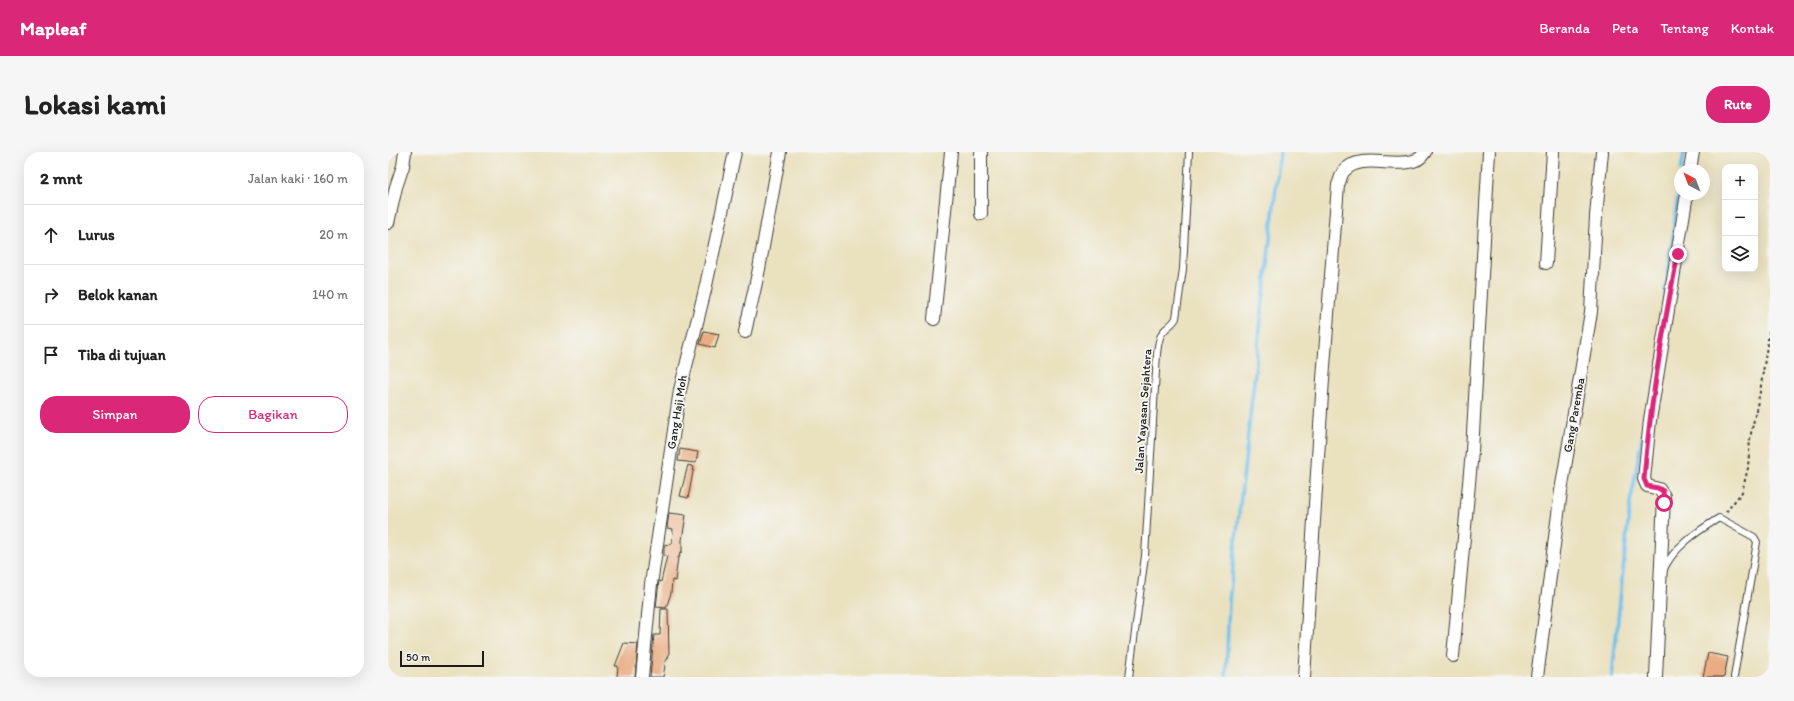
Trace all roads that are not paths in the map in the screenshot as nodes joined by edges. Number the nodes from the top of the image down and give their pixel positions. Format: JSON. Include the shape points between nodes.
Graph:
{"nodes":[{"id":1,"x":405,"y":152,"type":"edge"},
{"id":2,"x":735,"y":152,"type":"edge"},
{"id":3,"x":780,"y":152,"type":"edge"},
{"id":4,"x":951,"y":152,"type":"edge"},
{"id":5,"x":981,"y":152,"type":"edge"},
{"id":6,"x":1189,"y":152,"type":"edge"},
{"id":7,"x":1426,"y":152,"type":"edge"},
{"id":8,"x":1489,"y":152,"type":"edge"},
{"id":9,"x":1553,"y":152,"type":"edge"},
{"id":10,"x":1602,"y":152,"type":"edge"},
{"id":11,"x":1693,"y":152,"type":"edge"},
{"id":12,"x":1691,"y":164,"type":"edge"},
{"id":13,"x":1686,"y":200,"type":"edge"},
{"id":14,"x":981,"y":214,"type":"dead end"},
{"id":15,"x":388,"y":223,"type":"edge"},
{"id":16,"x":1546,"y":263,"type":"dead end"},
{"id":17,"x":934,"y":319,"type":"dead end"},
{"id":18,"x":745,"y":332,"type":"dead end"},
{"id":19,"x":1661,"y":578,"type":"junction"},
{"id":20,"x":1453,"y":656,"type":"dead end"},
{"id":21,"x":642,"y":677,"type":"edge"},
{"id":22,"x":1129,"y":677,"type":"edge"},
{"id":23,"x":1304,"y":677,"type":"edge"},
{"id":24,"x":1537,"y":677,"type":"edge"},
{"id":25,"x":1656,"y":677,"type":"edge"},
{"id":26,"x":1734,"y":677,"type":"edge"}],
"edges":[{"from":1,"to":15,"type":"street"},
{"from":2,"to":21,"type":"street","name":"Gang Haji Moh","via":[[680,390],[651,584]]},
{"from":3,"to":18,"type":"street"},
{"from":4,"to":17,"type":"street"},
{"from":5,"to":14,"type":"street"},
{"from":6,"to":22,"type":"lane","name":"Jalan Yayasan Sejahtera","via":[[1183,269],[1176,318],[1162,333],[1157,354],[1145,556]]},
{"from":7,"to":23,"type":"street","via":[[1417,160],[1397,163],[1371,161],[1350,166],[1342,172],[1338,185]]},
{"from":8,"to":20,"type":"street","via":[[1472,451]]},
{"from":9,"to":16,"type":"street"},
{"from":10,"to":24,"type":"street","name":"Gang Paremba","via":[[1591,312],[1561,491]]},
{"from":11,"to":12,"type":"street"},
{"from":13,"to":19,"type":"street","via":[[1650,420],[1644,479],[1647,486],[1660,489],[1664,496]]},
{"from":19,"to":25,"type":"street"},
{"from":19,"to":26,"type":"lane","via":[[1666,565],[1678,549],[1719,518],[1754,537],[1757,542]]}]}
